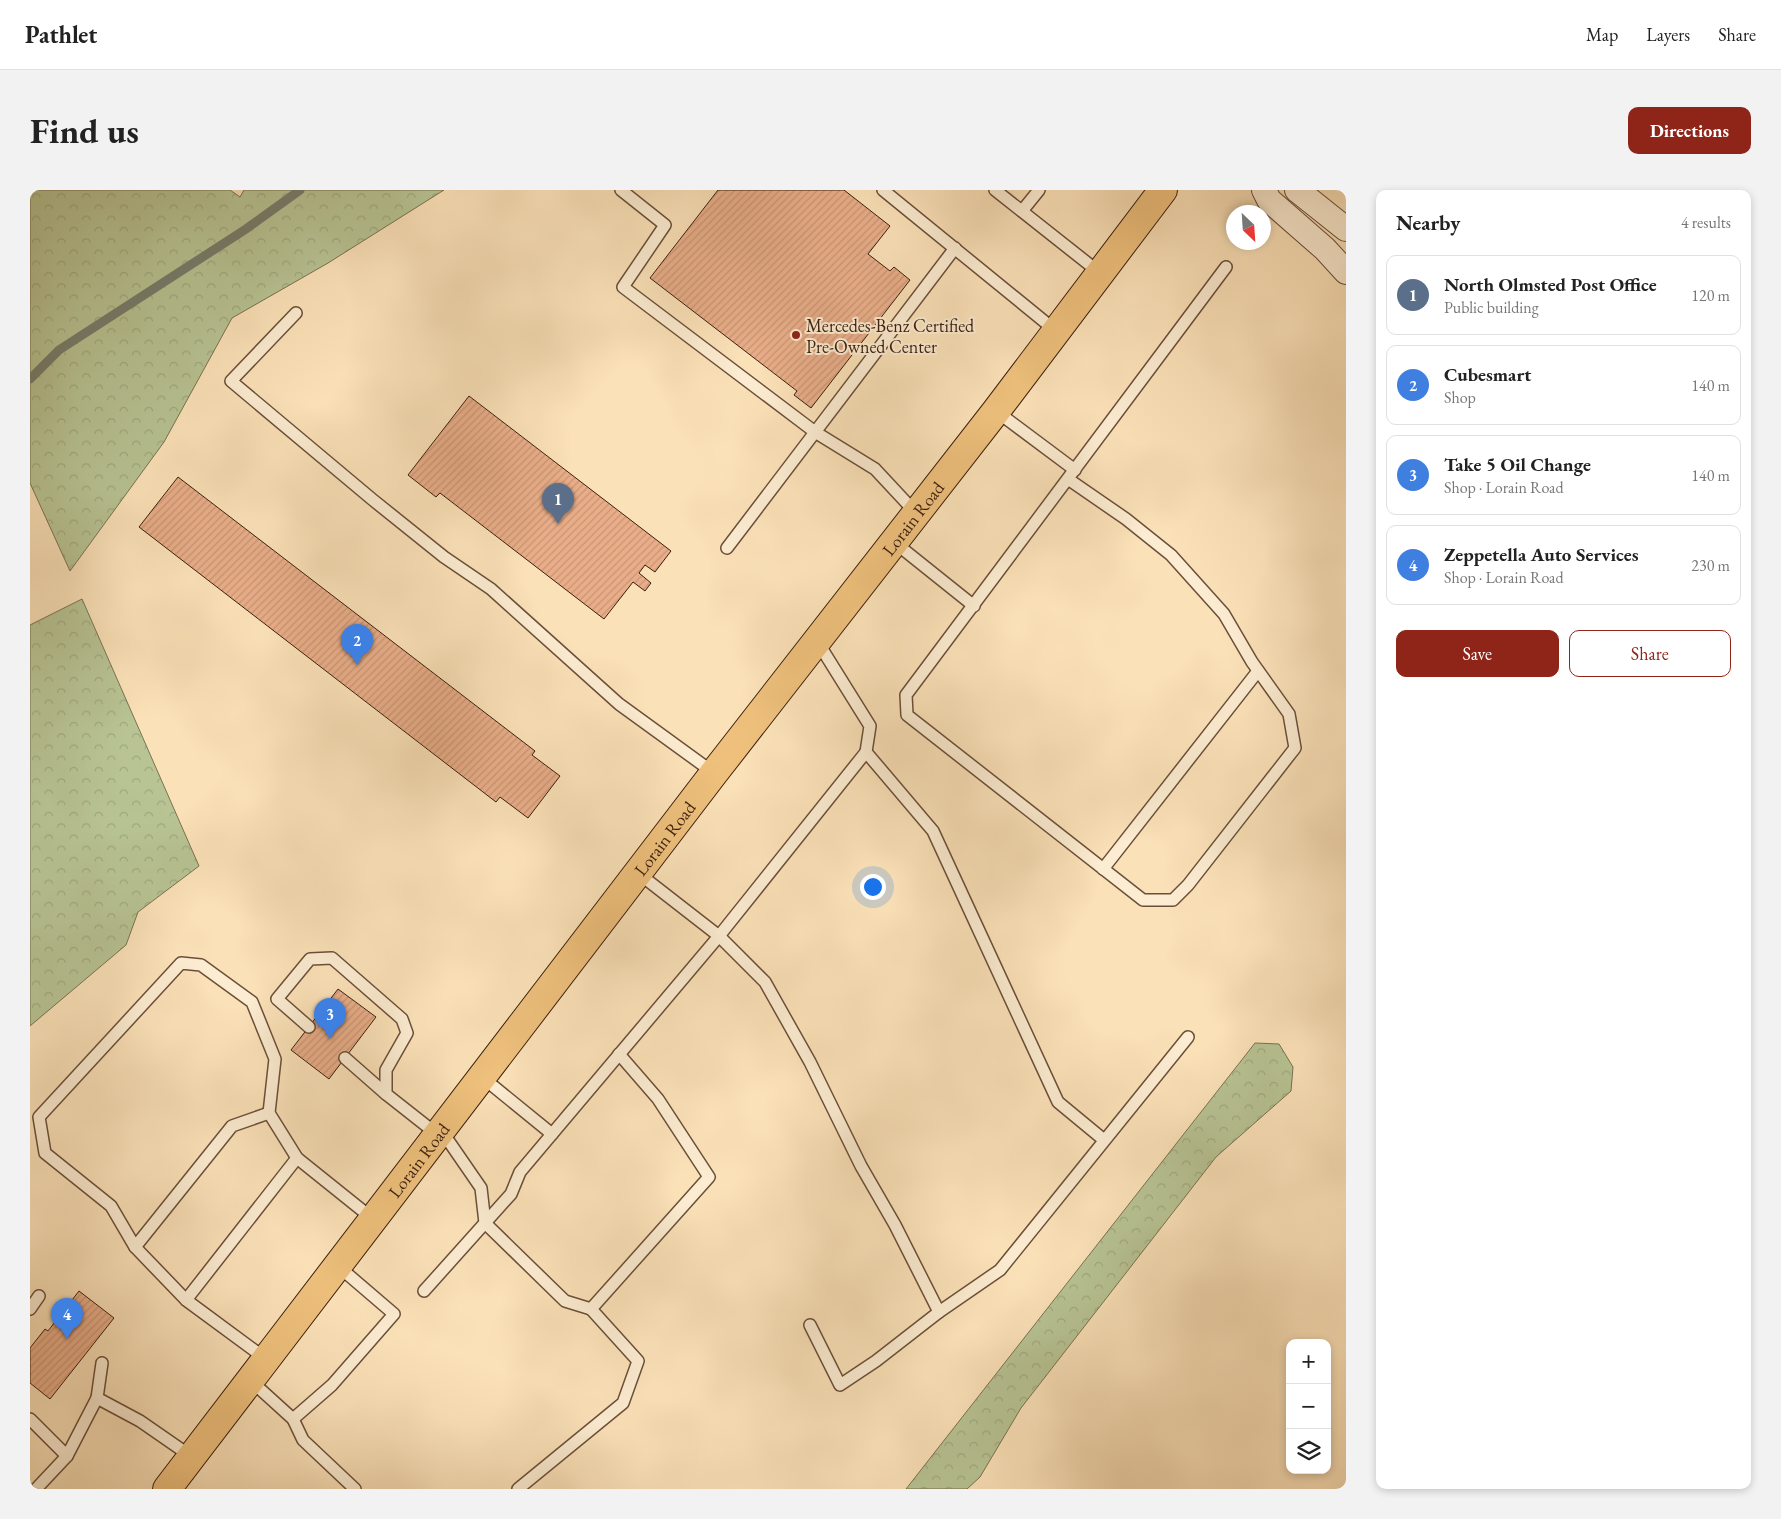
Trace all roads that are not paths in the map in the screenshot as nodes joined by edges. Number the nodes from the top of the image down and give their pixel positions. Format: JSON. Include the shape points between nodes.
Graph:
{"nodes":[{"id":1,"x":621,"y":190,"type":"edge"},
{"id":2,"x":883,"y":190,"type":"edge"},
{"id":3,"x":995,"y":190,"type":"edge"},
{"id":4,"x":1039,"y":190,"type":"edge"},
{"id":5,"x":1264,"y":190,"type":"edge"},
{"id":6,"x":1297,"y":190,"type":"edge"},
{"id":7,"x":1155,"y":195,"type":"edge"},
{"id":8,"x":1022,"y":212,"type":"junction"},
{"id":9,"x":1346,"y":229,"type":"edge"},
{"id":10,"x":955,"y":248,"type":"junction"},
{"id":11,"x":1344,"y":264,"type":"edge"},
{"id":12,"x":1226,"y":267,"type":"dead end"},
{"id":13,"x":1100,"y":273,"type":"junction"},
{"id":14,"x":296,"y":313,"type":"dead end"},
{"id":15,"x":1056,"y":331,"type":"junction"},
{"id":16,"x":996,"y":411,"type":"junction"},
{"id":17,"x":815,"y":432,"type":"junction"},
{"id":18,"x":1072,"y":474,"type":"junction"},
{"id":19,"x":916,"y":513,"type":"junction"},
{"id":20,"x":894,"y":542,"type":"junction"},
{"id":21,"x":727,"y":548,"type":"dead end"},
{"id":22,"x":974,"y":606,"type":"junction"},
{"id":23,"x":817,"y":641,"type":"junction"},
{"id":24,"x":1258,"y":671,"type":"junction"},
{"id":25,"x":866,"y":752,"type":"junction"},
{"id":26,"x":714,"y":773,"type":"junction"},
{"id":27,"x":1103,"y":869,"type":"junction"},
{"id":28,"x":638,"y":873,"type":"junction"},
{"id":29,"x":719,"y":936,"type":"junction"},
{"id":30,"x":309,"y":1027,"type":"dead end"},
{"id":31,"x":1188,"y":1037,"type":"dead end"},
{"id":32,"x":619,"y":1054,"type":"junction"},
{"id":33,"x":345,"y":1058,"type":"dead end"},
{"id":34,"x":482,"y":1077,"type":"junction"},
{"id":35,"x":386,"y":1094,"type":"junction"},
{"id":36,"x":270,"y":1113,"type":"junction"},
{"id":37,"x":440,"y":1132,"type":"junction"},
{"id":38,"x":552,"y":1134,"type":"junction"},
{"id":39,"x":1104,"y":1140,"type":"junction"},
{"id":40,"x":297,"y":1158,"type":"junction"},
{"id":41,"x":374,"y":1219,"type":"junction"},
{"id":42,"x":485,"y":1223,"type":"junction"},
{"id":43,"x":135,"y":1246,"type":"junction"},
{"id":44,"x":338,"y":1266,"type":"junction"},
{"id":45,"x":424,"y":1291,"type":"dead end"},
{"id":46,"x":39,"y":1296,"type":"dead end"},
{"id":47,"x":186,"y":1300,"type":"junction"},
{"id":48,"x":30,"y":1309,"type":"edge"},
{"id":49,"x":592,"y":1309,"type":"junction"},
{"id":50,"x":939,"y":1312,"type":"junction"},
{"id":51,"x":810,"y":1325,"type":"dead end"},
{"id":52,"x":266,"y":1359,"type":"junction"},
{"id":53,"x":102,"y":1363,"type":"dead end"},
{"id":54,"x":250,"y":1380,"type":"junction"},
{"id":55,"x":97,"y":1398,"type":"junction"},
{"id":56,"x":30,"y":1419,"type":"edge"},
{"id":57,"x":292,"y":1419,"type":"junction"},
{"id":58,"x":67,"y":1456,"type":"junction"},
{"id":59,"x":192,"y":1457,"type":"junction"},
{"id":60,"x":36,"y":1489,"type":"edge"},
{"id":61,"x":167,"y":1489,"type":"edge"},
{"id":62,"x":355,"y":1489,"type":"edge"},
{"id":63,"x":518,"y":1489,"type":"edge"}],
"edges":[{"from":1,"to":17,"type":"lane","via":[[665,225],[623,287]]},
{"from":2,"to":10,"type":"lane"},
{"from":3,"to":8,"type":"lane"},
{"from":4,"to":8,"type":"lane"},
{"from":5,"to":11,"type":"street","via":[[1269,200]]},
{"from":6,"to":9,"type":"street"},
{"from":7,"to":13,"type":"main road","name":"Lorain Road"},
{"from":8,"to":13,"type":"lane"},
{"from":10,"to":15,"type":"lane"},
{"from":10,"to":17,"type":"lane"},
{"from":12,"to":18,"type":"lane"},
{"from":13,"to":15,"type":"main road","name":"Lorain Road"},
{"from":14,"to":26,"type":"lane","via":[[231,381],[350,483],[444,557],[491,589],[619,704]]},
{"from":15,"to":16,"type":"main road","name":"Lorain Road"},
{"from":16,"to":18,"type":"lane"},
{"from":16,"to":19,"type":"main road","name":"Lorain Road"},
{"from":17,"to":19,"type":"lane","via":[[875,469]]},
{"from":17,"to":21,"type":"lane"},
{"from":18,"to":22,"type":"lane"},
{"from":18,"to":24,"type":"lane","via":[[1171,555],[1224,614]]},
{"from":19,"to":20,"type":"main road","name":"Lorain Road"},
{"from":20,"to":22,"type":"lane"},
{"from":20,"to":23,"type":"main road","name":"Lorain Road"},
{"from":22,"to":27,"type":"lane","via":[[906,695],[907,715]]},
{"from":23,"to":25,"type":"lane","via":[[870,726]]},
{"from":23,"to":26,"type":"main road","name":"Lorain Road"},
{"from":24,"to":27,"type":"lane"},
{"from":24,"to":27,"type":"lane","via":[[1289,714],[1295,748],[1173,900],[1143,900]]},
{"from":25,"to":29,"type":"lane"},
{"from":25,"to":39,"type":"lane","via":[[933,831],[1058,1102]]},
{"from":26,"to":28,"type":"main road","name":"Lorain Road"},
{"from":28,"to":29,"type":"lane"},
{"from":28,"to":34,"type":"main road","name":"Lorain Road"},
{"from":29,"to":32,"type":"lane"},
{"from":29,"to":50,"type":"lane","via":[[765,982]]},
{"from":30,"to":35,"type":"lane","via":[[277,999],[310,959],[332,958],[402,1019],[406,1033],[386,1070]]},
{"from":31,"to":39,"type":"lane"},
{"from":32,"to":38,"type":"lane"},
{"from":32,"to":49,"type":"lane","via":[[658,1099],[709,1177]]},
{"from":33,"to":35,"type":"lane"},
{"from":34,"to":37,"type":"main road","name":"Lorain Road"},
{"from":34,"to":38,"type":"lane"},
{"from":35,"to":37,"type":"lane"},
{"from":36,"to":40,"type":"lane"},
{"from":36,"to":43,"type":"lane","via":[[232,1126]]},
{"from":36,"to":43,"type":"lane","via":[[275,1059],[252,1002],[201,965],[181,963],[39,1117],[45,1153],[111,1206]]},
{"from":37,"to":41,"type":"main road","name":"Lorain Road"},
{"from":37,"to":42,"type":"lane","via":[[480,1188]]},
{"from":38,"to":42,"type":"lane","via":[[520,1172],[511,1194]]},
{"from":39,"to":50,"type":"lane","via":[[1000,1270]]},
{"from":40,"to":41,"type":"lane"},
{"from":40,"to":47,"type":"lane"},
{"from":41,"to":44,"type":"main road","name":"Lorain Road"},
{"from":42,"to":45,"type":"lane"},
{"from":42,"to":49,"type":"lane","via":[[565,1301]]},
{"from":43,"to":47,"type":"lane"},
{"from":44,"to":52,"type":"main road","name":"Lorain Road"},
{"from":44,"to":57,"type":"lane","via":[[394,1314],[332,1385]]},
{"from":46,"to":48,"type":"lane"},
{"from":47,"to":52,"type":"lane"},
{"from":49,"to":63,"type":"lane","via":[[638,1361],[623,1403]]},
{"from":50,"to":51,"type":"lane","via":[[840,1386]]},
{"from":52,"to":54,"type":"main road","name":"Lorain Road"},
{"from":53,"to":55,"type":"lane"},
{"from":54,"to":57,"type":"lane"},
{"from":54,"to":59,"type":"main road","name":"Lorain Road"},
{"from":55,"to":58,"type":"lane"},
{"from":55,"to":59,"type":"lane","via":[[140,1421]]},
{"from":56,"to":58,"type":"lane"},
{"from":57,"to":62,"type":"lane","via":[[303,1440]]},
{"from":58,"to":60,"type":"lane"},
{"from":59,"to":61,"type":"main road","name":"Lorain Road"}]}
